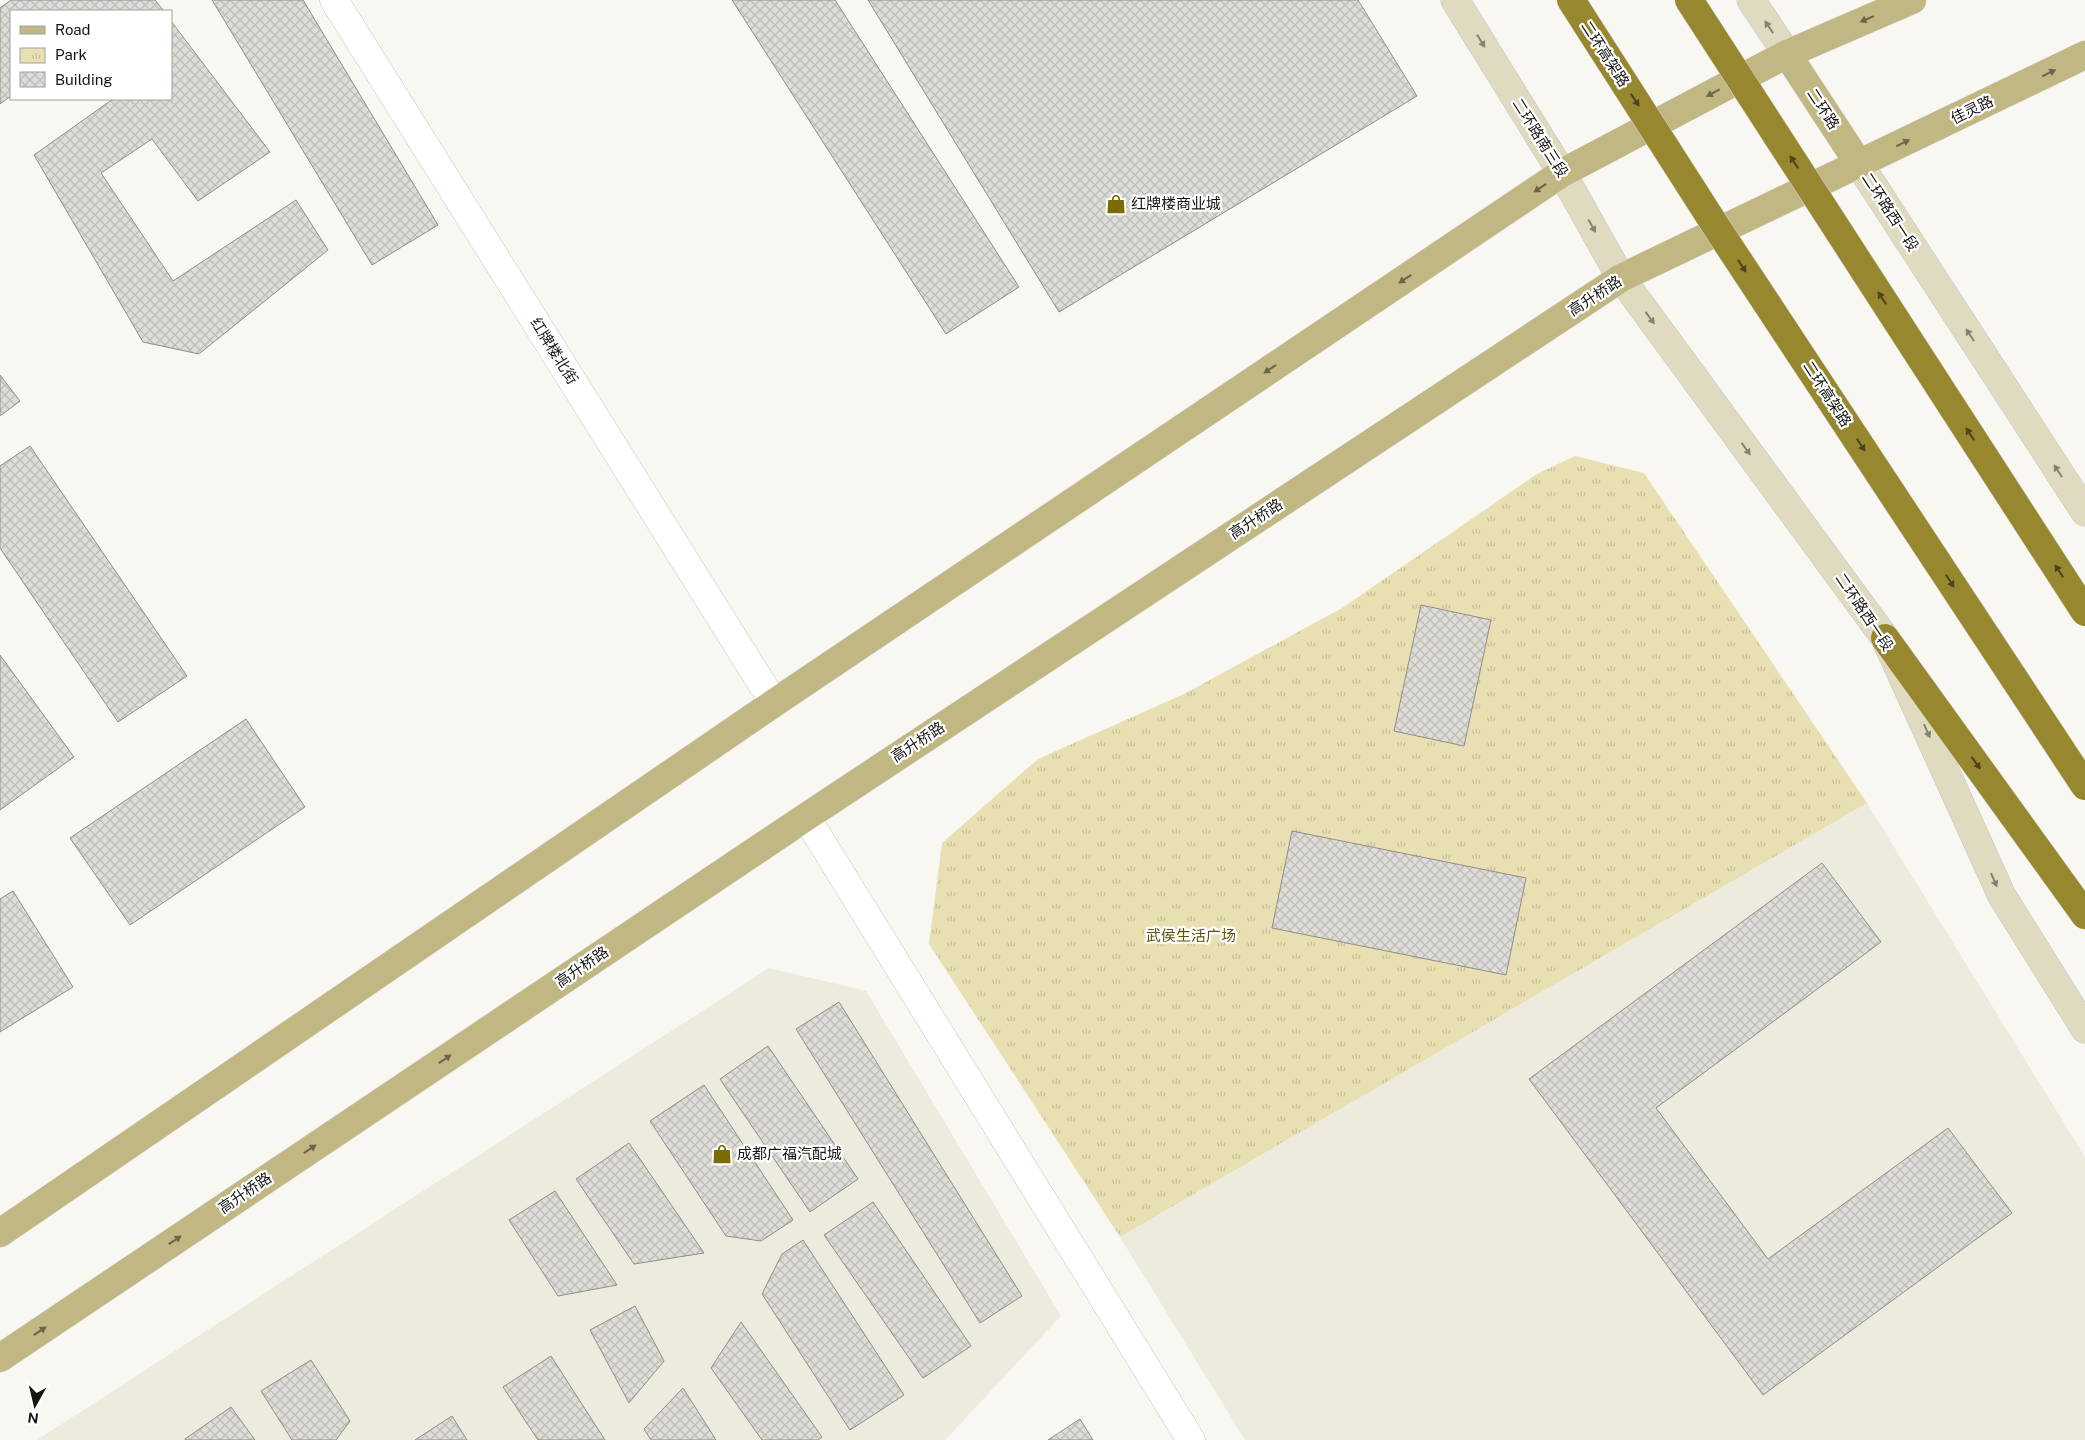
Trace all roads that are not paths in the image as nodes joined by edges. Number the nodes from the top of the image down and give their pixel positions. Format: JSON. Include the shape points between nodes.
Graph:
{"nodes":[{"id":1,"x":334,"y":0,"type":"edge"},
{"id":2,"x":1455,"y":0,"type":"edge"},
{"id":3,"x":1570,"y":0,"type":"edge"},
{"id":4,"x":1689,"y":0,"type":"edge"},
{"id":5,"x":1751,"y":0,"type":"edge"},
{"id":6,"x":1912,"y":0,"type":"edge"},
{"id":7,"x":1787,"y":54,"type":"junction"},
{"id":8,"x":2085,"y":55,"type":"edge"},
{"id":9,"x":1859,"y":164,"type":"junction"},
{"id":10,"x":1562,"y":173,"type":"junction"},
{"id":11,"x":1621,"y":278,"type":"junction"},
{"id":12,"x":2085,"y":512,"type":"edge"},
{"id":13,"x":2085,"y":612,"type":"edge"},
{"id":14,"x":1885,"y":638,"type":"junction"},
{"id":15,"x":774,"y":703,"type":"junction"},
{"id":16,"x":2085,"y":786,"type":"edge"},
{"id":17,"x":806,"y":816,"type":"junction"},
{"id":18,"x":2078,"y":904,"type":"edge"},
{"id":19,"x":2085,"y":1029,"type":"edge"},
{"id":20,"x":0,"y":1233,"type":"edge"},
{"id":21,"x":0,"y":1358,"type":"edge"},
{"id":22,"x":1191,"y":1440,"type":"edge"}],
"edges":[{"from":1,"to":15,"type":"street","name":"红牌楼北街"},
{"from":2,"to":10,"type":"main road","name":"二环路南三段","one_way":true},
{"from":3,"to":16,"type":"highway","name":"二环高架路","one_way":true,"bridge":true},
{"from":13,"to":4,"type":"highway","one_way":true,"bridge":true},
{"from":7,"to":5,"type":"main road","one_way":true},
{"from":6,"to":7,"type":"main road","one_way":true},
{"from":7,"to":9,"type":"main road","name":"二环路"},
{"from":7,"to":10,"type":"main road","one_way":true},
{"from":9,"to":8,"type":"main road","name":"佳灵路","one_way":true},
{"from":9,"to":11,"type":"main road","name":"高升桥路"},
{"from":12,"to":9,"type":"main road","name":"二环路西一段","one_way":true},
{"from":10,"to":11,"type":"main road","name":"二环路南三段","one_way":true},
{"from":10,"to":15,"type":"main road","one_way":true},
{"from":11,"to":14,"type":"main road","name":"二环路西一段","one_way":true},
{"from":11,"to":17,"type":"main road","name":"高升桥路"},
{"from":14,"to":18,"type":"highway","one_way":true},
{"from":14,"to":19,"type":"main road","name":"二环路西一段","one_way":true,"via":[[2002,896]]},
{"from":15,"to":20,"type":"main road"},
{"from":21,"to":17,"type":"main road","name":"高升桥路","one_way":true},
{"from":17,"to":22,"type":"street"}]}
